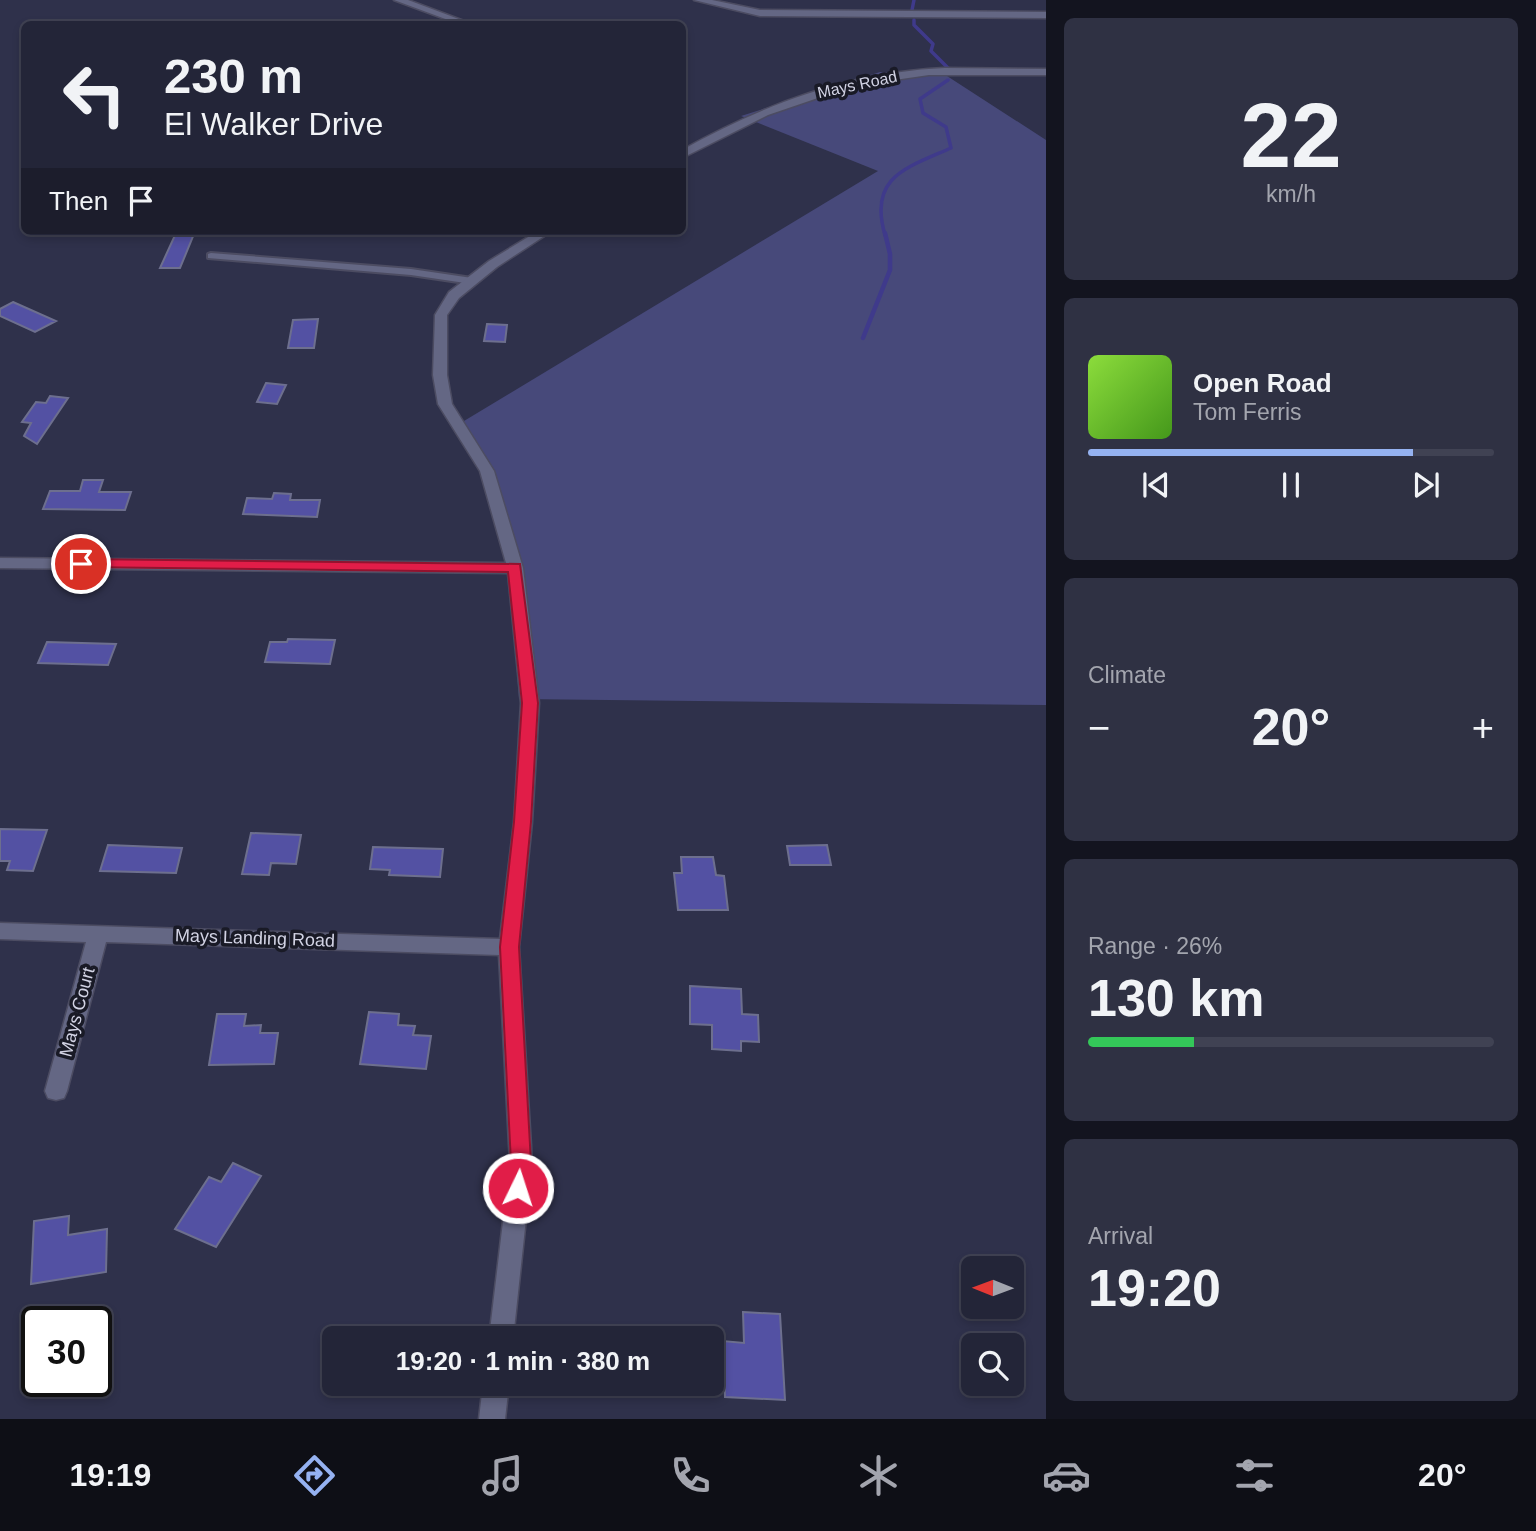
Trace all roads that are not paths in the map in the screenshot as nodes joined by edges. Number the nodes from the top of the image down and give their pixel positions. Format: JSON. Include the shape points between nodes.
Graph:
{"nodes":[{"id":1,"x":399,"y":0,"type":"edge"},
{"id":2,"x":699,"y":0,"type":"edge"},
{"id":3,"x":1046,"y":15,"type":"edge"},
{"id":4,"x":458,"y":21,"type":"edge"},
{"id":5,"x":1046,"y":72,"type":"edge"},
{"id":6,"x":686,"y":153,"type":"edge"},
{"id":7,"x":540,"y":235,"type":"edge"},
{"id":8,"x":211,"y":256,"type":"dead end"},
{"id":9,"x":472,"y":281,"type":"junction"},
{"id":10,"x":0,"y":563,"type":"edge"},
{"id":11,"x":515,"y":568,"type":"junction"},
{"id":12,"x":0,"y":931,"type":"edge"},
{"id":13,"x":98,"y":933,"type":"junction"},
{"id":14,"x":509,"y":947,"type":"junction"},
{"id":15,"x":56,"y":1091,"type":"dead end"},
{"id":16,"x":502,"y":1326,"type":"edge"},
{"id":17,"x":495,"y":1396,"type":"edge"},
{"id":18,"x":492,"y":1419,"type":"edge"}],
"edges":[{"from":1,"to":4,"type":"street"},
{"from":2,"to":3,"type":"street","via":[[760,13]]},
{"from":5,"to":6,"type":"street","name":"Mays Road","via":[[914,72],[861,82],[793,99]]},
{"from":7,"to":9,"type":"street"},
{"from":8,"to":9,"type":"lane"},
{"from":9,"to":11,"type":"street","via":[[454,295],[441,315],[440,375],[445,404],[487,471]]},
{"from":10,"to":11,"type":"street"},
{"from":11,"to":14,"type":"street","via":[[530,703]]},
{"from":12,"to":13,"type":"street","name":"Mays Landing Road"},
{"from":13,"to":14,"type":"street","name":"Mays Landing Road"},
{"from":13,"to":15,"type":"street","name":"Mays Court"},
{"from":14,"to":16,"type":"street","via":[[521,1163]]},
{"from":17,"to":18,"type":"street"}]}
